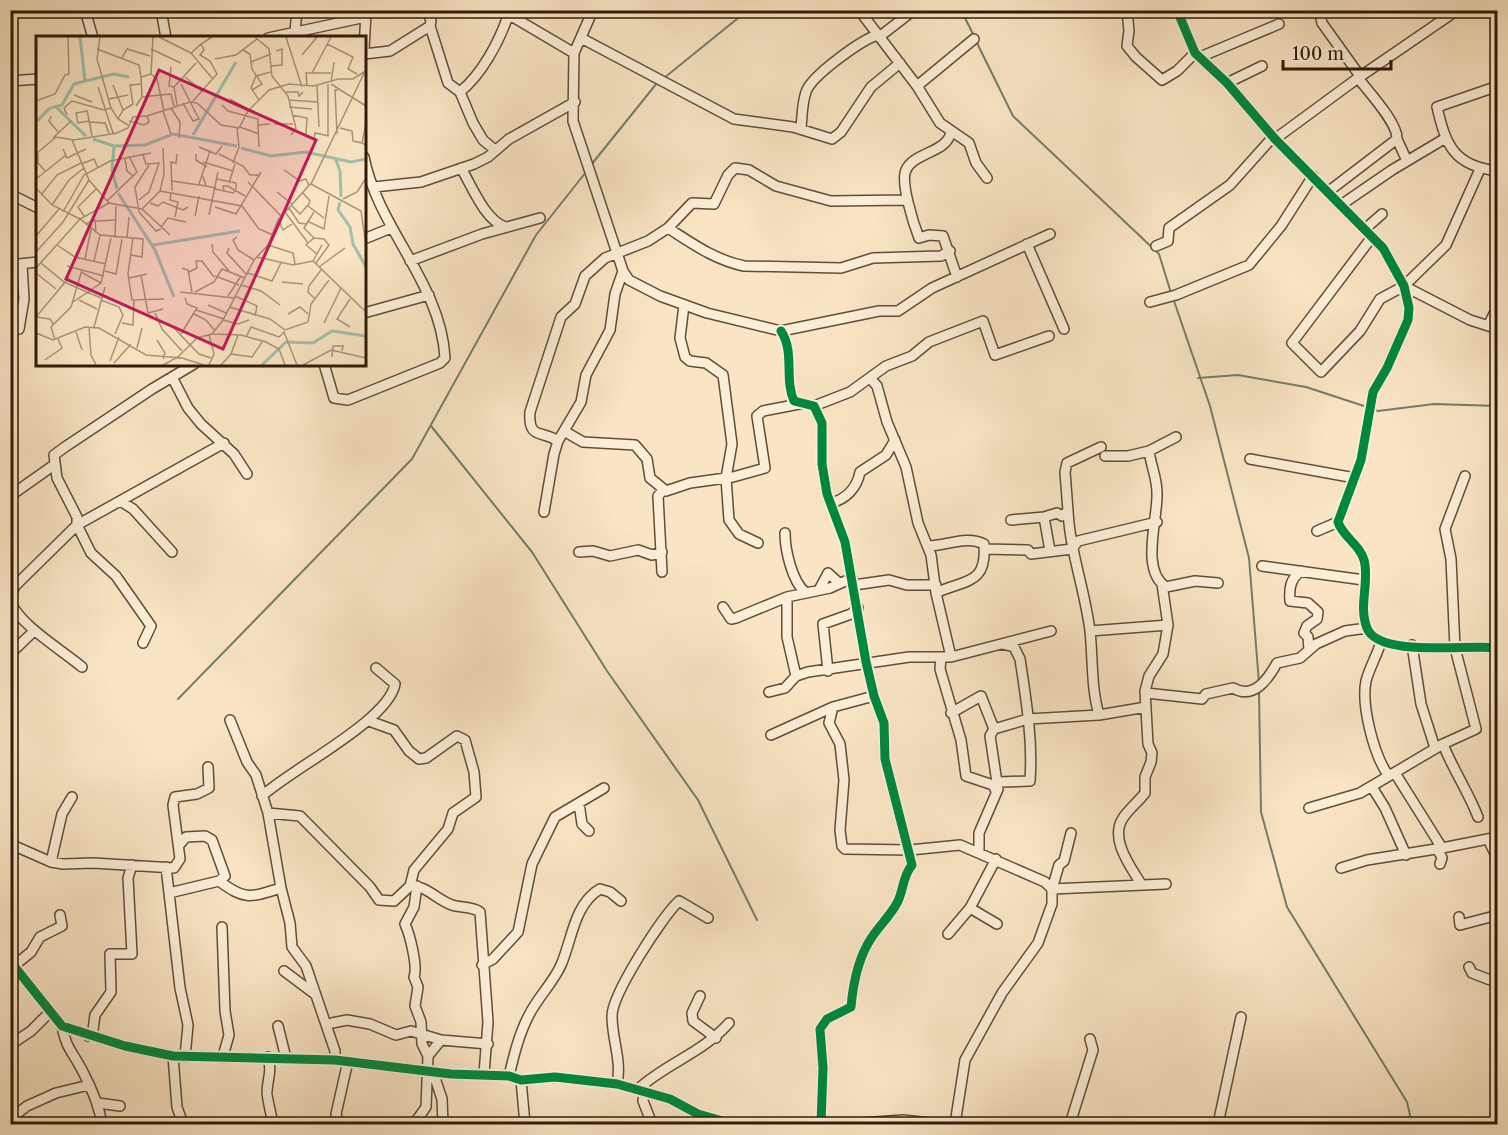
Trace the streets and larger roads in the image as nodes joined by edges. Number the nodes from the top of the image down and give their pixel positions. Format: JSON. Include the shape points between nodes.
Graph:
{"nodes":[{"id":1,"x":84,"y":10,"type":"edge"},
{"id":2,"x":161,"y":10,"type":"edge"},
{"id":3,"x":297,"y":10,"type":"edge"},
{"id":4,"x":427,"y":10,"type":"edge"},
{"id":5,"x":593,"y":10,"type":"edge"},
{"id":6,"x":859,"y":10,"type":"edge"},
{"id":7,"x":914,"y":10,"type":"edge"},
{"id":8,"x":1127,"y":10,"type":"edge"},
{"id":9,"x":1177,"y":10,"type":"edge"},
{"id":10,"x":1319,"y":10,"type":"edge"},
{"id":11,"x":1451,"y":10,"type":"edge"},
{"id":12,"x":505,"y":13,"type":"edge"},
{"id":13,"x":366,"y":14,"type":"edge"},
{"id":14,"x":1279,"y":24,"type":"dead end"},
{"id":15,"x":430,"y":26,"type":"junction"},
{"id":16,"x":295,"y":32,"type":"junction"},
{"id":17,"x":92,"y":36,"type":"edge"},
{"id":18,"x":166,"y":36,"type":"edge"},
{"id":19,"x":277,"y":36,"type":"edge"},
{"id":20,"x":365,"y":36,"type":"edge"},
{"id":21,"x":878,"y":36,"type":"junction"},
{"id":22,"x":581,"y":38,"type":"junction"},
{"id":23,"x":974,"y":39,"type":"dead end"},
{"id":24,"x":574,"y":53,"type":"junction"},
{"id":25,"x":366,"y":54,"type":"edge"},
{"id":26,"x":1198,"y":55,"type":"junction"},
{"id":27,"x":900,"y":63,"type":"junction"},
{"id":28,"x":1262,"y":66,"type":"dead end"},
{"id":29,"x":1359,"y":77,"type":"junction"},
{"id":30,"x":36,"y":79,"type":"edge"},
{"id":31,"x":10,"y":81,"type":"edge"},
{"id":32,"x":1227,"y":83,"type":"junction"},
{"id":33,"x":917,"y":86,"type":"junction"},
{"id":34,"x":1497,"y":86,"type":"edge"},
{"id":35,"x":460,"y":92,"type":"junction"},
{"id":36,"x":574,"y":102,"type":"junction"},
{"id":37,"x":801,"y":129,"type":"junction"},
{"id":38,"x":951,"y":132,"type":"junction"},
{"id":39,"x":1274,"y":138,"type":"junction"},
{"id":40,"x":1397,"y":139,"type":"junction"},
{"id":41,"x":1444,"y":139,"type":"junction"},
{"id":42,"x":495,"y":150,"type":"junction"},
{"id":43,"x":1407,"y":161,"type":"junction"},
{"id":44,"x":366,"y":162,"type":"edge"},
{"id":45,"x":461,"y":168,"type":"junction"},
{"id":46,"x":1480,"y":169,"type":"junction"},
{"id":47,"x":1497,"y":171,"type":"edge"},
{"id":48,"x":1313,"y":176,"type":"junction"},
{"id":49,"x":987,"y":178,"type":"dead end"},
{"id":50,"x":374,"y":187,"type":"junction"},
{"id":51,"x":1329,"y":191,"type":"junction"},
{"id":52,"x":10,"y":194,"type":"edge"},
{"id":53,"x":906,"y":200,"type":"junction"},
{"id":54,"x":1341,"y":205,"type":"junction"},
{"id":55,"x":36,"y":207,"type":"edge"},
{"id":56,"x":1382,"y":213,"type":"dead end"},
{"id":57,"x":540,"y":218,"type":"dead end"},
{"id":58,"x":505,"y":227,"type":"junction"},
{"id":59,"x":391,"y":228,"type":"junction"},
{"id":60,"x":669,"y":228,"type":"junction"},
{"id":61,"x":1365,"y":229,"type":"junction"},
{"id":62,"x":1050,"y":234,"type":"dead end"},
{"id":63,"x":1372,"y":237,"type":"junction"},
{"id":64,"x":366,"y":238,"type":"edge"},
{"id":65,"x":1028,"y":244,"type":"junction"},
{"id":66,"x":1156,"y":246,"type":"dead end"},
{"id":67,"x":950,"y":251,"type":"junction"},
{"id":68,"x":617,"y":254,"type":"junction"},
{"id":69,"x":410,"y":261,"type":"junction"},
{"id":70,"x":36,"y":262,"type":"edge"},
{"id":71,"x":10,"y":265,"type":"edge"},
{"id":72,"x":22,"y":265,"type":"junction"},
{"id":73,"x":623,"y":271,"type":"junction"},
{"id":74,"x":957,"y":277,"type":"junction"},
{"id":75,"x":1404,"y":286,"type":"junction"},
{"id":76,"x":429,"y":295,"type":"junction"},
{"id":77,"x":1150,"y":302,"type":"dead end"},
{"id":78,"x":684,"y":305,"type":"junction"},
{"id":79,"x":1497,"y":306,"type":"edge"},
{"id":80,"x":366,"y":312,"type":"edge"},
{"id":81,"x":1493,"y":327,"type":"edge"},
{"id":82,"x":19,"y":329,"type":"dead end"},
{"id":83,"x":1064,"y":329,"type":"dead end"},
{"id":84,"x":781,"y":332,"type":"junction"},
{"id":85,"x":1049,"y":336,"type":"dead end"},
{"id":86,"x":191,"y":366,"type":"edge"},
{"id":87,"x":325,"y":366,"type":"edge"},
{"id":88,"x":172,"y":377,"type":"junction"},
{"id":89,"x":871,"y":379,"type":"junction"},
{"id":90,"x":799,"y":404,"type":"junction"},
{"id":91,"x":814,"y":406,"type":"junction"},
{"id":92,"x":564,"y":431,"type":"junction"},
{"id":93,"x":1176,"y":437,"type":"dead end"},
{"id":94,"x":894,"y":440,"type":"junction"},
{"id":95,"x":558,"y":441,"type":"junction"},
{"id":96,"x":224,"y":443,"type":"junction"},
{"id":97,"x":1149,"y":452,"type":"junction"},
{"id":98,"x":1250,"y":459,"type":"dead end"},
{"id":99,"x":54,"y":465,"type":"junction"},
{"id":100,"x":247,"y":474,"type":"dead end"},
{"id":101,"x":1465,"y":476,"type":"dead end"},
{"id":102,"x":726,"y":478,"type":"junction"},
{"id":103,"x":1355,"y":478,"type":"junction"},
{"id":104,"x":663,"y":490,"type":"junction"},
{"id":105,"x":10,"y":496,"type":"edge"},
{"id":106,"x":122,"y":502,"type":"junction"},
{"id":107,"x":831,"y":503,"type":"junction"},
{"id":108,"x":1068,"y":511,"type":"junction"},
{"id":109,"x":544,"y":512,"type":"dead end"},
{"id":110,"x":1044,"y":517,"type":"junction"},
{"id":111,"x":1011,"y":520,"type":"dead end"},
{"id":112,"x":1157,"y":522,"type":"junction"},
{"id":113,"x":1338,"y":522,"type":"junction"},
{"id":114,"x":77,"y":525,"type":"junction"},
{"id":115,"x":1317,"y":531,"type":"dead end"},
{"id":116,"x":784,"y":533,"type":"dead end"},
{"id":117,"x":758,"y":543,"type":"dead end"},
{"id":118,"x":928,"y":546,"type":"junction"},
{"id":119,"x":984,"y":549,"type":"junction"},
{"id":120,"x":1072,"y":549,"type":"junction"},
{"id":121,"x":1050,"y":551,"type":"junction"},
{"id":122,"x":172,"y":552,"type":"dead end"},
{"id":123,"x":579,"y":552,"type":"dead end"},
{"id":124,"x":662,"y":552,"type":"junction"},
{"id":125,"x":1262,"y":566,"type":"dead end"},
{"id":126,"x":1301,"y":571,"type":"junction"},
{"id":127,"x":662,"y":572,"type":"dead end"},
{"id":128,"x":1364,"y":580,"type":"junction"},
{"id":129,"x":853,"y":582,"type":"junction"},
{"id":130,"x":839,"y":583,"type":"junction"},
{"id":131,"x":1218,"y":583,"type":"dead end"},
{"id":132,"x":1162,"y":584,"type":"junction"},
{"id":133,"x":820,"y":588,"type":"junction"},
{"id":134,"x":936,"y":589,"type":"junction"},
{"id":135,"x":805,"y":592,"type":"junction"},
{"id":136,"x":787,"y":597,"type":"junction"},
{"id":137,"x":10,"y":598,"type":"edge"},
{"id":138,"x":723,"y":607,"type":"dead end"},
{"id":139,"x":858,"y":608,"type":"junction"},
{"id":140,"x":1168,"y":626,"type":"junction"},
{"id":141,"x":1367,"y":628,"type":"junction"},
{"id":142,"x":1051,"y":631,"type":"dead end"},
{"id":143,"x":1090,"y":631,"type":"junction"},
{"id":144,"x":33,"y":632,"type":"junction"},
{"id":145,"x":1381,"y":642,"type":"junction"},
{"id":146,"x":143,"y":643,"type":"dead end"},
{"id":147,"x":1002,"y":644,"type":"junction"},
{"id":148,"x":1412,"y":645,"type":"junction"},
{"id":149,"x":1455,"y":648,"type":"junction"},
{"id":150,"x":1497,"y":648,"type":"edge"},
{"id":151,"x":1309,"y":650,"type":"junction"},
{"id":152,"x":10,"y":654,"type":"edge"},
{"id":153,"x":951,"y":657,"type":"junction"},
{"id":154,"x":941,"y":658,"type":"junction"},
{"id":155,"x":866,"y":662,"type":"junction"},
{"id":156,"x":82,"y":667,"type":"dead end"},
{"id":157,"x":376,"y":668,"type":"dead end"},
{"id":158,"x":828,"y":670,"type":"junction"},
{"id":159,"x":796,"y":676,"type":"junction"},
{"id":160,"x":769,"y":692,"type":"dead end"},
{"id":161,"x":1146,"y":693,"type":"junction"},
{"id":162,"x":874,"y":696,"type":"junction"},
{"id":163,"x":833,"y":707,"type":"junction"},
{"id":164,"x":1146,"y":707,"type":"junction"},
{"id":165,"x":951,"y":713,"type":"junction"},
{"id":166,"x":1099,"y":715,"type":"junction"},
{"id":167,"x":1028,"y":719,"type":"junction"},
{"id":168,"x":230,"y":720,"type":"dead end"},
{"id":169,"x":369,"y":722,"type":"junction"},
{"id":170,"x":994,"y":729,"type":"junction"},
{"id":171,"x":771,"y":735,"type":"dead end"},
{"id":172,"x":1439,"y":746,"type":"junction"},
{"id":173,"x":208,"y":767,"type":"dead end"},
{"id":174,"x":1392,"y":774,"type":"junction"},
{"id":175,"x":997,"y":787,"type":"junction"},
{"id":176,"x":1372,"y":787,"type":"junction"},
{"id":177,"x":604,"y":788,"type":"dead end"},
{"id":178,"x":262,"y":796,"type":"junction"},
{"id":179,"x":72,"y":797,"type":"dead end"},
{"id":180,"x":579,"y":804,"type":"junction"},
{"id":181,"x":1309,"y":808,"type":"dead end"},
{"id":182,"x":268,"y":813,"type":"junction"},
{"id":183,"x":1478,"y":817,"type":"dead end"},
{"id":184,"x":589,"y":831,"type":"dead end"},
{"id":185,"x":1071,"y":833,"type":"dead end"},
{"id":186,"x":1493,"y":838,"type":"edge"},
{"id":187,"x":10,"y":844,"type":"edge"},
{"id":188,"x":179,"y":845,"type":"junction"},
{"id":189,"x":1440,"y":848,"type":"junction"},
{"id":190,"x":910,"y":850,"type":"junction"},
{"id":191,"x":980,"y":852,"type":"junction"},
{"id":192,"x":1406,"y":855,"type":"junction"},
{"id":193,"x":996,"y":859,"type":"junction"},
{"id":194,"x":1497,"y":860,"type":"edge"},
{"id":195,"x":51,"y":862,"type":"junction"},
{"id":196,"x":1440,"y":864,"type":"dead end"},
{"id":197,"x":132,"y":866,"type":"junction"},
{"id":198,"x":166,"y":867,"type":"junction"},
{"id":199,"x":1341,"y":868,"type":"dead end"},
{"id":200,"x":219,"y":881,"type":"junction"},
{"id":201,"x":1141,"y":884,"type":"junction"},
{"id":202,"x":1166,"y":884,"type":"dead end"},
{"id":203,"x":413,"y":886,"type":"junction"},
{"id":204,"x":280,"y":888,"type":"junction"},
{"id":205,"x":1052,"y":889,"type":"junction"},
{"id":206,"x":170,"y":893,"type":"junction"},
{"id":207,"x":621,"y":901,"type":"dead end"},
{"id":208,"x":970,"y":908,"type":"junction"},
{"id":209,"x":60,"y":915,"type":"dead end"},
{"id":210,"x":1497,"y":915,"type":"edge"},
{"id":211,"x":1459,"y":917,"type":"dead end"},
{"id":212,"x":708,"y":918,"type":"dead end"},
{"id":213,"x":997,"y":924,"type":"dead end"},
{"id":214,"x":222,"y":927,"type":"dead end"},
{"id":215,"x":948,"y":934,"type":"dead end"},
{"id":216,"x":13,"y":963,"type":"edge"},
{"id":217,"x":482,"y":965,"type":"junction"},
{"id":218,"x":1469,"y":967,"type":"dead end"},
{"id":219,"x":284,"y":971,"type":"dead end"},
{"id":220,"x":1497,"y":983,"type":"edge"},
{"id":221,"x":317,"y":996,"type":"junction"},
{"id":222,"x":700,"y":996,"type":"dead end"},
{"id":223,"x":49,"y":1013,"type":"junction"},
{"id":224,"x":1241,"y":1017,"type":"dead end"},
{"id":225,"x":332,"y":1023,"type":"dead end"},
{"id":226,"x":729,"y":1023,"type":"dead end"},
{"id":227,"x":62,"y":1026,"type":"junction"},
{"id":228,"x":278,"y":1026,"type":"dead end"},
{"id":229,"x":422,"y":1033,"type":"junction"},
{"id":230,"x":88,"y":1036,"type":"junction"},
{"id":231,"x":716,"y":1038,"type":"junction"},
{"id":232,"x":1090,"y":1039,"type":"dead end"},
{"id":233,"x":441,"y":1041,"type":"junction"},
{"id":234,"x":488,"y":1044,"type":"junction"},
{"id":235,"x":10,"y":1045,"type":"edge"},
{"id":236,"x":173,"y":1056,"type":"junction"},
{"id":237,"x":223,"y":1056,"type":"junction"},
{"id":238,"x":428,"y":1056,"type":"junction"},
{"id":239,"x":185,"y":1057,"type":"junction"},
{"id":240,"x":268,"y":1057,"type":"junction"},
{"id":241,"x":286,"y":1058,"type":"junction"},
{"id":242,"x":335,"y":1060,"type":"junction"},
{"id":243,"x":348,"y":1061,"type":"junction"},
{"id":244,"x":429,"y":1071,"type":"junction"},
{"id":245,"x":484,"y":1074,"type":"junction"},
{"id":246,"x":509,"y":1076,"type":"junction"},
{"id":247,"x":521,"y":1080,"type":"junction"},
{"id":248,"x":617,"y":1084,"type":"junction"},
{"id":249,"x":89,"y":1085,"type":"junction"},
{"id":250,"x":641,"y":1091,"type":"junction"},
{"id":251,"x":98,"y":1104,"type":"junction"},
{"id":252,"x":120,"y":1106,"type":"dead end"},
{"id":253,"x":10,"y":1119,"type":"edge"},
{"id":254,"x":416,"y":1122,"type":"dead end"},
{"id":255,"x":922,"y":1123,"type":"edge"},
{"id":256,"x":102,"y":1125,"type":"edge"},
{"id":257,"x":183,"y":1125,"type":"edge"},
{"id":258,"x":273,"y":1125,"type":"edge"},
{"id":259,"x":339,"y":1125,"type":"edge"},
{"id":260,"x":443,"y":1125,"type":"edge"},
{"id":261,"x":525,"y":1125,"type":"edge"},
{"id":262,"x":652,"y":1125,"type":"edge"},
{"id":263,"x":733,"y":1125,"type":"edge"},
{"id":264,"x":821,"y":1125,"type":"edge"},
{"id":265,"x":847,"y":1125,"type":"edge"},
{"id":266,"x":939,"y":1125,"type":"edge"},
{"id":267,"x":955,"y":1125,"type":"edge"},
{"id":268,"x":1070,"y":1125,"type":"edge"},
{"id":269,"x":1218,"y":1125,"type":"edge"}],
"edges":[{"from":1,"to":17,"type":"street"},
{"from":2,"to":18,"type":"street"},
{"from":3,"to":16,"type":"street"},
{"from":4,"to":15,"type":"street"},
{"from":5,"to":22,"type":"street"},
{"from":6,"to":21,"type":"street"},
{"from":7,"to":21,"type":"street"},
{"from":8,"to":26,"type":"street","via":[[1127,46],[1162,80]]},
{"from":9,"to":26,"type":"street"},
{"from":10,"to":29,"type":"street","via":[[1323,23]]},
{"from":11,"to":29,"type":"street","via":[[1450,15]]},
{"from":12,"to":24,"type":"street"},
{"from":12,"to":35,"type":"street","via":[[501,35],[479,72]]},
{"from":13,"to":16,"type":"street"},
{"from":13,"to":20,"type":"street"},
{"from":14,"to":26,"type":"street"},
{"from":15,"to":25,"type":"street","via":[[390,51]]},
{"from":15,"to":35,"type":"street","via":[[448,83]]},
{"from":16,"to":19,"type":"street"},
{"from":21,"to":27,"type":"street"},
{"from":21,"to":37,"type":"street","via":[[864,40],[811,82]]},
{"from":22,"to":24,"type":"street"},
{"from":22,"to":37,"type":"street","via":[[734,119]]},
{"from":23,"to":33,"type":"street"},
{"from":24,"to":36,"type":"street"},
{"from":26,"to":32,"type":"street"},
{"from":27,"to":33,"type":"street"},
{"from":27,"to":37,"type":"street","via":[[871,87],[836,138]]},
{"from":28,"to":32,"type":"street"},
{"from":29,"to":39,"type":"street"},
{"from":29,"to":40,"type":"street","via":[[1392,123]]},
{"from":30,"to":31,"type":"street"},
{"from":32,"to":39,"type":"street"},
{"from":33,"to":38,"type":"street","via":[[940,123]]},
{"from":34,"to":41,"type":"street","via":[[1437,107]]},
{"from":35,"to":42,"type":"street","via":[[472,123]]},
{"from":36,"to":42,"type":"street"},
{"from":36,"to":68,"type":"street","via":[[573,121]]},
{"from":38,"to":49,"type":"street","via":[[969,143]]},
{"from":38,"to":53,"type":"street","via":[[950,139],[906,170]]},
{"from":39,"to":48,"type":"street"},
{"from":39,"to":66,"type":"street","via":[[1230,185],[1168,228],[1168,241]]},
{"from":40,"to":43,"type":"street"},
{"from":40,"to":51,"type":"street"},
{"from":41,"to":43,"type":"street"},
{"from":41,"to":46,"type":"street","via":[[1458,156]]},
{"from":42,"to":45,"type":"street"},
{"from":43,"to":54,"type":"street"},
{"from":44,"to":50,"type":"street"},
{"from":45,"to":50,"type":"street","via":[[421,182]]},
{"from":45,"to":58,"type":"street","via":[[487,211]]},
{"from":46,"to":47,"type":"street"},
{"from":46,"to":75,"type":"street","via":[[1446,245]]},
{"from":48,"to":51,"type":"street"},
{"from":48,"to":77,"type":"street","via":[[1281,226],[1249,265]]},
{"from":50,"to":59,"type":"street"},
{"from":51,"to":54,"type":"street"},
{"from":52,"to":55,"type":"street"},
{"from":53,"to":60,"type":"street","via":[[831,201],[776,186],[749,170],[735,168],[714,204],[692,202]]},
{"from":53,"to":67,"type":"street","via":[[919,238],[943,236]]},
{"from":54,"to":61,"type":"street"},
{"from":56,"to":61,"type":"street"},
{"from":57,"to":58,"type":"street"},
{"from":58,"to":69,"type":"street"},
{"from":59,"to":64,"type":"street"},
{"from":59,"to":69,"type":"street"},
{"from":60,"to":67,"type":"street","via":[[699,249],[744,266],[842,268],[873,258],[941,256]]},
{"from":60,"to":68,"type":"street"},
{"from":61,"to":63,"type":"street"},
{"from":62,"to":65,"type":"street"},
{"from":63,"to":75,"type":"street","via":[[1383,248]]},
{"from":63,"to":75,"type":"street","via":[[1292,343],[1321,372],[1360,331],[1380,299]]},
{"from":65,"to":74,"type":"street"},
{"from":65,"to":83,"type":"street"},
{"from":67,"to":74,"type":"street"},
{"from":68,"to":73,"type":"street"},
{"from":68,"to":95,"type":"street","via":[[605,258],[585,276],[575,304],[561,317],[541,373],[529,424],[534,432]]},
{"from":69,"to":76,"type":"street"},
{"from":70,"to":72,"type":"street"},
{"from":71,"to":72,"type":"street"},
{"from":72,"to":82,"type":"street","via":[[24,299]]},
{"from":73,"to":78,"type":"street","via":[[630,280]]},
{"from":73,"to":92,"type":"street","via":[[610,330],[586,375],[581,402]]},
{"from":74,"to":84,"type":"street","via":[[898,311],[879,311]]},
{"from":75,"to":81,"type":"street","via":[[1470,320]]},
{"from":75,"to":103,"type":"street","via":[[1408,320],[1373,392],[1362,460]]},
{"from":76,"to":80,"type":"street"},
{"from":76,"to":87,"type":"street","via":[[445,350],[440,363],[348,400],[334,398]]},
{"from":78,"to":84,"type":"street"},
{"from":78,"to":102,"type":"street","via":[[680,338],[685,357],[706,363],[723,375],[732,444]]},
{"from":79,"to":81,"type":"street"},
{"from":84,"to":90,"type":"street","via":[[789,354],[791,394]]},
{"from":85,"to":89,"type":"street","via":[[995,355],[983,321],[929,342]]},
{"from":86,"to":88,"type":"street"},
{"from":88,"to":96,"type":"street","via":[[188,408]]},
{"from":88,"to":99,"type":"street","via":[[54,455]]},
{"from":89,"to":91,"type":"street"},
{"from":89,"to":94,"type":"street","via":[[877,386]]},
{"from":90,"to":91,"type":"street"},
{"from":90,"to":102,"type":"street","via":[[763,411],[757,416],[765,468]]},
{"from":91,"to":107,"type":"street","via":[[822,423],[822,464]]},
{"from":92,"to":95,"type":"street"},
{"from":92,"to":104,"type":"street","via":[[583,442],[635,445],[647,459],[650,478]]},
{"from":93,"to":97,"type":"street"},
{"from":94,"to":107,"type":"street","via":[[886,455],[860,472],[845,499]]},
{"from":94,"to":118,"type":"street","via":[[906,467],[918,523]]},
{"from":95,"to":109,"type":"street"},
{"from":96,"to":100,"type":"street"},
{"from":96,"to":106,"type":"street"},
{"from":97,"to":108,"type":"street","via":[[1128,456],[1103,451],[1066,463]]},
{"from":97,"to":112,"type":"street","via":[[1157,493]]},
{"from":98,"to":103,"type":"street"},
{"from":99,"to":105,"type":"street"},
{"from":99,"to":114,"type":"street"},
{"from":101,"to":149,"type":"street","via":[[1445,529]]},
{"from":102,"to":104,"type":"street"},
{"from":102,"to":117,"type":"street","via":[[729,520],[739,534]]},
{"from":103,"to":113,"type":"street"},
{"from":104,"to":124,"type":"street","via":[[658,496]]},
{"from":106,"to":114,"type":"street"},
{"from":106,"to":122,"type":"street"},
{"from":107,"to":129,"type":"street","via":[[845,542]]},
{"from":108,"to":110,"type":"street","via":[[1062,516],[1057,513]]},
{"from":108,"to":120,"type":"street"},
{"from":110,"to":111,"type":"street"},
{"from":110,"to":121,"type":"street"},
{"from":112,"to":120,"type":"street","via":[[1078,542]]},
{"from":112,"to":132,"type":"street","via":[[1151,548]]},
{"from":113,"to":115,"type":"street"},
{"from":113,"to":128,"type":"street","via":[[1341,532],[1365,561]]},
{"from":114,"to":137,"type":"street","via":[[15,586]]},
{"from":114,"to":146,"type":"street","via":[[91,553],[116,576],[151,626]]},
{"from":116,"to":135,"type":"street","via":[[789,560]]},
{"from":118,"to":119,"type":"street","via":[[973,540],[984,544]]},
{"from":118,"to":134,"type":"street"},
{"from":119,"to":121,"type":"street","via":[[1028,550],[1031,554]]},
{"from":119,"to":134,"type":"street","via":[[983,566],[976,578]]},
{"from":120,"to":121,"type":"street"},
{"from":120,"to":143,"type":"street"},
{"from":123,"to":124,"type":"street"},
{"from":124,"to":127,"type":"street"},
{"from":125,"to":126,"type":"street"},
{"from":126,"to":128,"type":"street"},
{"from":126,"to":151,"type":"street","via":[[1288,590],[1290,601],[1308,603],[1318,612],[1317,619],[1304,633]]},
{"from":128,"to":141,"type":"street"},
{"from":129,"to":130,"type":"street"},
{"from":129,"to":134,"type":"street","via":[[889,580]]},
{"from":129,"to":139,"type":"street"},
{"from":130,"to":133,"type":"street"},
{"from":130,"to":133,"type":"street","via":[[828,573]]},
{"from":131,"to":132,"type":"street","via":[[1196,581],[1166,587]]},
{"from":132,"to":140,"type":"street"},
{"from":133,"to":135,"type":"street"},
{"from":134,"to":153,"type":"street"},
{"from":135,"to":136,"type":"street"},
{"from":136,"to":138,"type":"street","via":[[731,619]]},
{"from":136,"to":159,"type":"street","via":[[787,637]]},
{"from":137,"to":144,"type":"street","via":[[16,613]]},
{"from":139,"to":155,"type":"street"},
{"from":139,"to":158,"type":"street","via":[[823,624]]},
{"from":140,"to":143,"type":"street"},
{"from":140,"to":161,"type":"street","via":[[1163,654],[1149,676]]},
{"from":141,"to":145,"type":"street","via":[[1373,639]]},
{"from":141,"to":151,"type":"street","via":[[1345,631]]},
{"from":142,"to":147,"type":"street"},
{"from":143,"to":166,"type":"street","via":[[1094,697]]},
{"from":144,"to":152,"type":"street"},
{"from":144,"to":156,"type":"street","via":[[43,635]]},
{"from":145,"to":148,"type":"street"},
{"from":145,"to":174,"type":"street","via":[[1365,685],[1369,726],[1381,764]]},
{"from":147,"to":153,"type":"street"},
{"from":147,"to":167,"type":"street","via":[[1014,647],[1020,659]]},
{"from":148,"to":149,"type":"street"},
{"from":148,"to":172,"type":"street","via":[[1421,704]]},
{"from":149,"to":150,"type":"street"},
{"from":149,"to":172,"type":"street","via":[[1476,729]]},
{"from":151,"to":161,"type":"street","via":[[1300,658],[1277,663],[1256,690],[1233,688],[1206,694],[1202,699]]},
{"from":153,"to":154,"type":"street"},
{"from":154,"to":155,"type":"street"},
{"from":154,"to":165,"type":"street"},
{"from":155,"to":158,"type":"street"},
{"from":155,"to":162,"type":"street"},
{"from":157,"to":169,"type":"street","via":[[395,688]]},
{"from":158,"to":159,"type":"street"},
{"from":159,"to":160,"type":"street","via":[[785,688]]},
{"from":161,"to":164,"type":"street"},
{"from":162,"to":163,"type":"street"},
{"from":162,"to":190,"type":"street","via":[[884,723],[885,759],[901,828]]},
{"from":163,"to":171,"type":"street"},
{"from":163,"to":190,"type":"street","via":[[829,723],[840,744],[844,780],[842,846]]},
{"from":164,"to":166,"type":"street"},
{"from":164,"to":201,"type":"street","via":[[1152,762],[1144,777],[1145,793],[1123,818],[1119,831],[1122,853]]},
{"from":165,"to":170,"type":"street","via":[[981,696]]},
{"from":165,"to":175,"type":"street","via":[[961,740],[966,776]]},
{"from":166,"to":167,"type":"street"},
{"from":167,"to":170,"type":"street"},
{"from":167,"to":175,"type":"street","via":[[1030,781]]},
{"from":168,"to":178,"type":"street"},
{"from":169,"to":178,"type":"street"},
{"from":169,"to":203,"type":"street","via":[[394,730],[419,759],[457,736],[465,740],[474,772],[476,797],[453,813],[436,847],[414,870]]},
{"from":170,"to":175,"type":"street","via":[[990,736]]},
{"from":172,"to":174,"type":"street"},
{"from":172,"to":183,"type":"street","via":[[1470,796]]},
{"from":173,"to":188,"type":"street","via":[[209,788],[175,797]]},
{"from":174,"to":176,"type":"street"},
{"from":174,"to":189,"type":"street"},
{"from":175,"to":191,"type":"street","via":[[979,833]]},
{"from":176,"to":181,"type":"street"},
{"from":176,"to":192,"type":"street"},
{"from":177,"to":180,"type":"street"},
{"from":178,"to":182,"type":"street"},
{"from":179,"to":195,"type":"street","via":[[62,814]]},
{"from":180,"to":184,"type":"street","via":[[582,824]]},
{"from":180,"to":217,"type":"street","via":[[555,817],[532,864],[518,932],[493,959]]},
{"from":182,"to":203,"type":"street","via":[[300,816],[370,886],[379,900],[393,901]]},
{"from":182,"to":204,"type":"street"},
{"from":185,"to":205,"type":"street"},
{"from":186,"to":189,"type":"street"},
{"from":186,"to":194,"type":"street"},
{"from":187,"to":195,"type":"street"},
{"from":188,"to":198,"type":"street","via":[[178,864]]},
{"from":188,"to":200,"type":"street","via":[[186,837],[205,836],[212,840],[225,876]]},
{"from":189,"to":192,"type":"street"},
{"from":189,"to":196,"type":"street"},
{"from":190,"to":191,"type":"street","via":[[951,844]]},
{"from":190,"to":264,"type":"street","via":[[912,866],[904,875],[891,913],[865,949],[851,1007],[827,1019],[820,1029]]},
{"from":191,"to":193,"type":"street"},
{"from":192,"to":199,"type":"street"},
{"from":193,"to":205,"type":"street"},
{"from":193,"to":208,"type":"street"},
{"from":195,"to":197,"type":"street"},
{"from":197,"to":198,"type":"street"},
{"from":197,"to":230,"type":"street","via":[[128,878],[132,954],[110,954],[111,992],[95,1015]]},
{"from":198,"to":206,"type":"street"},
{"from":200,"to":204,"type":"street","via":[[245,897]]},
{"from":200,"to":206,"type":"street"},
{"from":201,"to":202,"type":"street"},
{"from":201,"to":205,"type":"street"},
{"from":203,"to":217,"type":"street","via":[[449,904],[480,912]]},
{"from":203,"to":229,"type":"street","via":[[414,907],[405,924],[413,941],[418,987],[415,1006]]},
{"from":204,"to":221,"type":"street","via":[[292,947],[306,966]]},
{"from":205,"to":267,"type":"street","via":[[1052,904],[1038,943],[1002,993],[965,1060]]},
{"from":206,"to":239,"type":"street","via":[[188,1025]]},
{"from":207,"to":246,"type":"street","via":[[600,889],[586,901],[561,965],[519,1035]]},
{"from":208,"to":213,"type":"street"},
{"from":208,"to":215,"type":"street"},
{"from":209,"to":216,"type":"street","via":[[62,926],[40,936],[31,952]]},
{"from":210,"to":211,"type":"street","via":[[1460,925]]},
{"from":212,"to":248,"type":"street","via":[[679,901],[636,958],[613,1010],[619,1062]]},
{"from":214,"to":237,"type":"street","via":[[229,1035]]},
{"from":216,"to":223,"type":"street"},
{"from":217,"to":234,"type":"street"},
{"from":218,"to":220,"type":"street","via":[[1472,973]]},
{"from":219,"to":221,"type":"street"},
{"from":221,"to":242,"type":"street"},
{"from":222,"to":231,"type":"street","via":[[692,1013],[693,1022]]},
{"from":223,"to":227,"type":"street"},
{"from":223,"to":235,"type":"street"},
{"from":224,"to":269,"type":"street"},
{"from":225,"to":229,"type":"street","via":[[347,1020],[370,1024],[396,1035]]},
{"from":226,"to":231,"type":"street"},
{"from":227,"to":230,"type":"street"},
{"from":227,"to":249,"type":"street","via":[[65,1044]]},
{"from":228,"to":241,"type":"street"},
{"from":229,"to":233,"type":"street"},
{"from":229,"to":238,"type":"street"},
{"from":230,"to":236,"type":"street"},
{"from":231,"to":250,"type":"street"},
{"from":232,"to":268,"type":"street","via":[[1093,1050]]},
{"from":233,"to":234,"type":"street"},
{"from":233,"to":238,"type":"street"},
{"from":234,"to":245,"type":"street"},
{"from":236,"to":239,"type":"street"},
{"from":236,"to":257,"type":"street","via":[[177,1107]]},
{"from":237,"to":239,"type":"street"},
{"from":237,"to":240,"type":"street"},
{"from":238,"to":244,"type":"street"},
{"from":240,"to":241,"type":"street"},
{"from":240,"to":258,"type":"street","via":[[271,1067],[266,1092]]},
{"from":241,"to":242,"type":"street"},
{"from":242,"to":243,"type":"street"},
{"from":243,"to":244,"type":"street"},
{"from":243,"to":259,"type":"street","via":[[336,1114]]},
{"from":244,"to":245,"type":"street"},
{"from":244,"to":254,"type":"street","via":[[426,1107]]},
{"from":244,"to":260,"type":"street","via":[[442,1099]]},
{"from":245,"to":246,"type":"street"},
{"from":246,"to":247,"type":"street"},
{"from":247,"to":248,"type":"street","via":[[555,1077]]},
{"from":247,"to":261,"type":"street"},
{"from":248,"to":250,"type":"street"},
{"from":249,"to":251,"type":"street"},
{"from":249,"to":253,"type":"street","via":[[56,1093]]},
{"from":250,"to":262,"type":"street"},
{"from":250,"to":263,"type":"street"},
{"from":251,"to":252,"type":"street"},
{"from":251,"to":256,"type":"street"},
{"from":255,"to":265,"type":"street"},
{"from":255,"to":266,"type":"street"}]}
